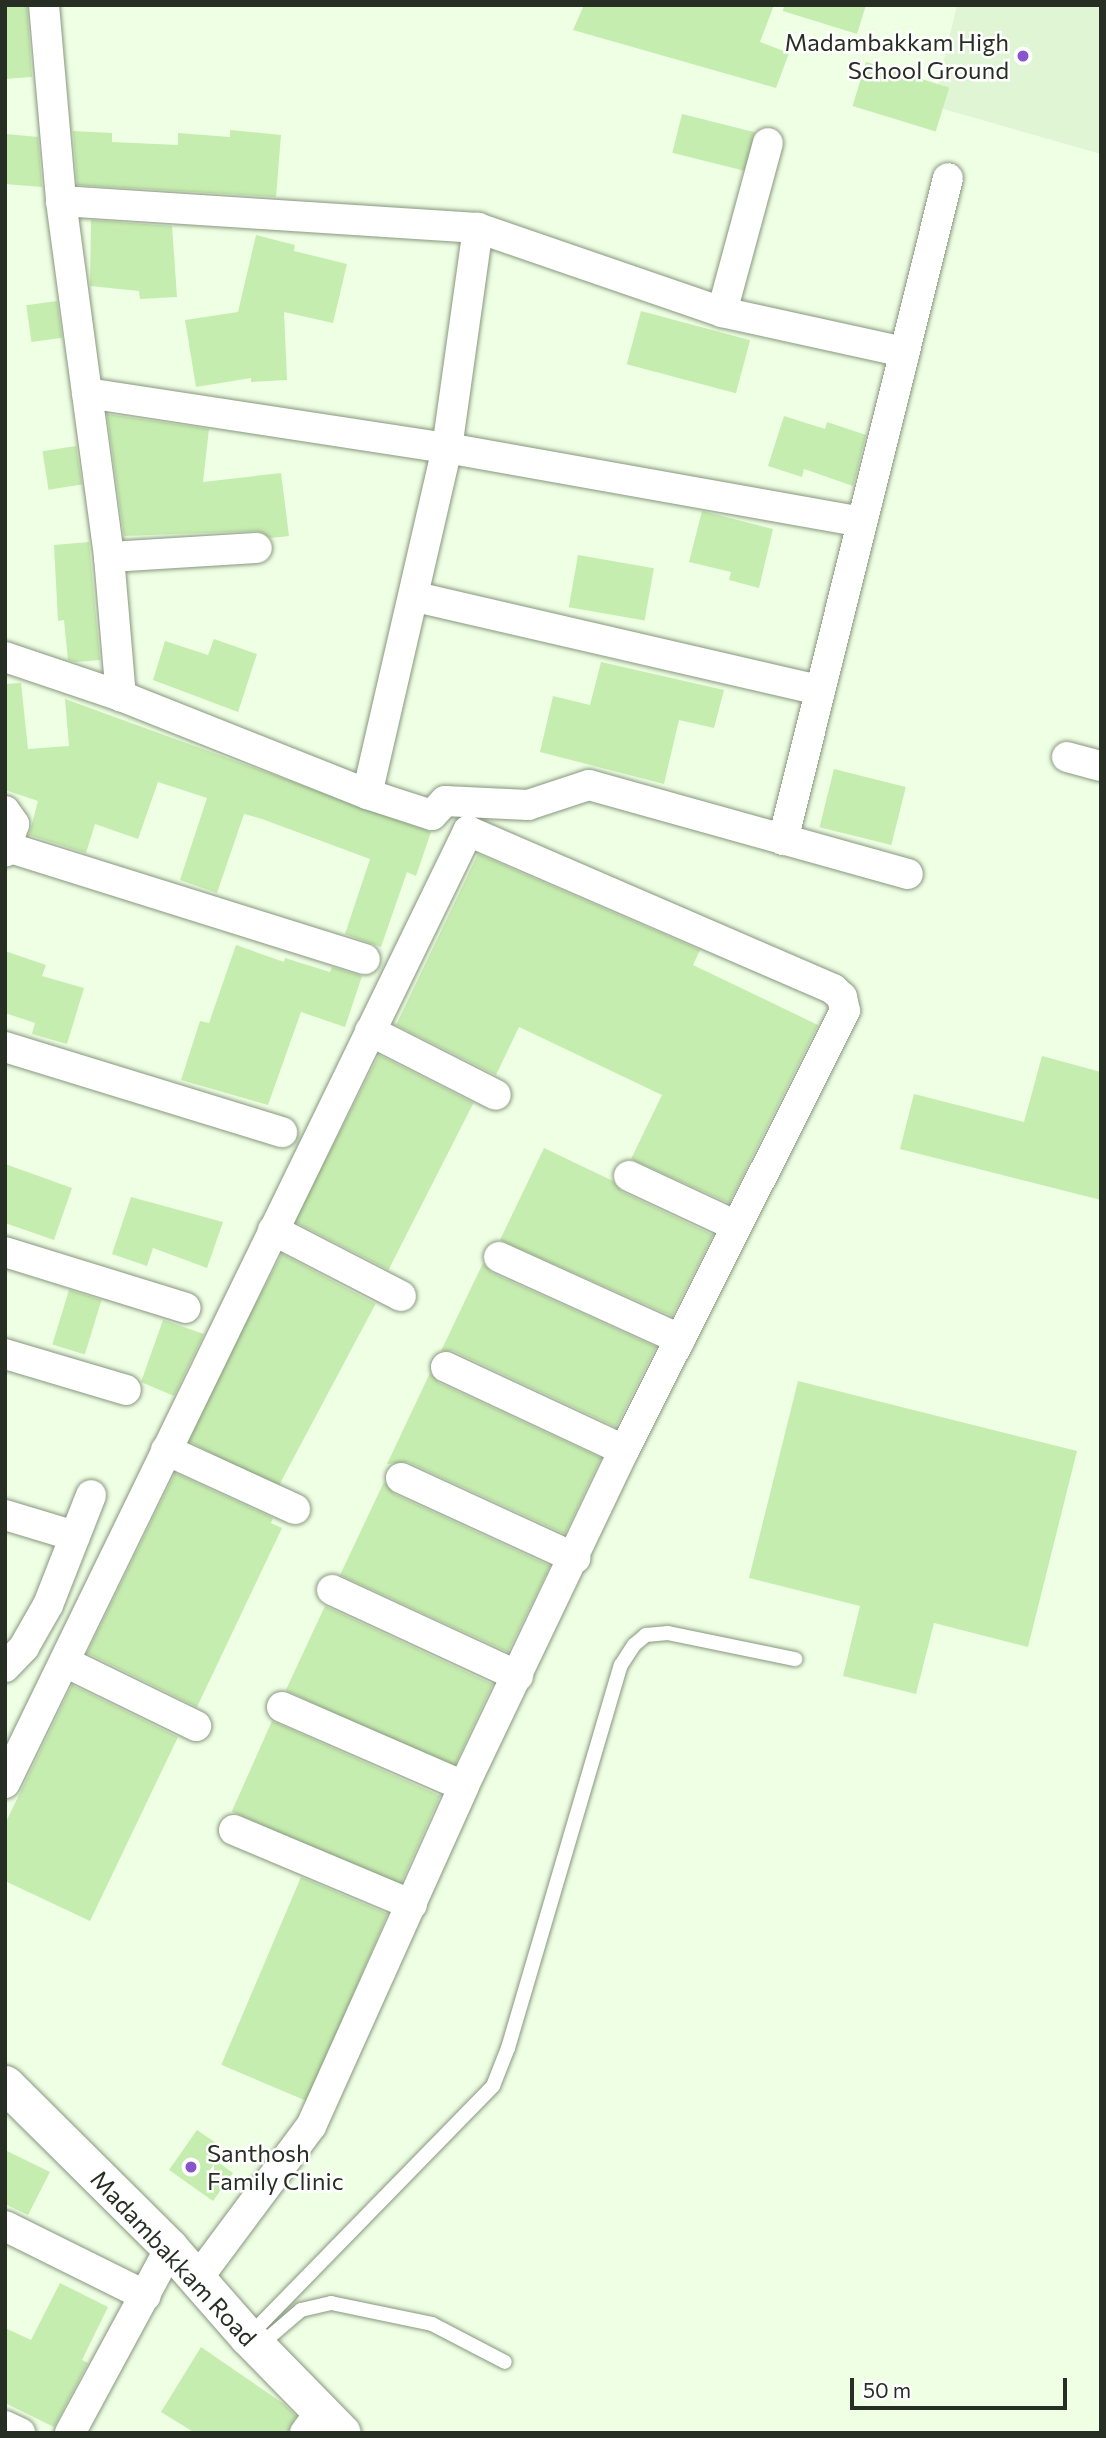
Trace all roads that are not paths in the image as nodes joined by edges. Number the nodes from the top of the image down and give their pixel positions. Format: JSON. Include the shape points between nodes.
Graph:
{"nodes":[{"id":1,"x":44,"y":5,"type":"edge"},
{"id":2,"x":768,"y":143,"type":"dead end"},
{"id":3,"x":948,"y":178,"type":"dead end"},
{"id":4,"x":61,"y":201,"type":"junction"},
{"id":5,"x":478,"y":228,"type":"junction"},
{"id":6,"x":722,"y":312,"type":"junction"},
{"id":7,"x":904,"y":352,"type":"junction"},
{"id":8,"x":87,"y":393,"type":"junction"},
{"id":9,"x":447,"y":449,"type":"junction"},
{"id":10,"x":861,"y":522,"type":"junction"},
{"id":11,"x":257,"y":548,"type":"dead end"},
{"id":12,"x":109,"y":557,"type":"junction"},
{"id":13,"x":416,"y":597,"type":"junction"},
{"id":14,"x":5,"y":656,"type":"edge"},
{"id":15,"x":819,"y":690,"type":"junction"},
{"id":16,"x":121,"y":696,"type":"junction"},
{"id":17,"x":1067,"y":757,"type":"dead end"},
{"id":18,"x":1101,"y":766,"type":"edge"},
{"id":19,"x":367,"y":794,"type":"junction"},
{"id":20,"x":5,"y":811,"type":"edge"},
{"id":21,"x":783,"y":841,"type":"junction"},
{"id":22,"x":6,"y":849,"type":"edge"},
{"id":23,"x":908,"y":874,"type":"dead end"},
{"id":24,"x":365,"y":959,"type":"dead end"},
{"id":25,"x":369,"y":1031,"type":"junction"},
{"id":26,"x":5,"y":1047,"type":"edge"},
{"id":27,"x":496,"y":1095,"type":"dead end"},
{"id":28,"x":282,"y":1132,"type":"dead end"},
{"id":29,"x":629,"y":1176,"type":"dead end"},
{"id":30,"x":736,"y":1226,"type":"junction"},
{"id":31,"x":273,"y":1230,"type":"junction"},
{"id":32,"x":5,"y":1252,"type":"edge"},
{"id":33,"x":499,"y":1257,"type":"dead end"},
{"id":34,"x":401,"y":1296,"type":"dead end"},
{"id":35,"x":186,"y":1308,"type":"dead end"},
{"id":36,"x":680,"y":1339,"type":"junction"},
{"id":37,"x":5,"y":1354,"type":"edge"},
{"id":38,"x":446,"y":1367,"type":"dead end"},
{"id":39,"x":126,"y":1390,"type":"dead end"},
{"id":40,"x":166,"y":1450,"type":"junction"},
{"id":41,"x":624,"y":1450,"type":"junction"},
{"id":42,"x":401,"y":1478,"type":"dead end"},
{"id":43,"x":91,"y":1495,"type":"dead end"},
{"id":44,"x":295,"y":1509,"type":"dead end"},
{"id":45,"x":5,"y":1515,"type":"edge"},
{"id":46,"x":75,"y":1536,"type":"junction"},
{"id":47,"x":575,"y":1558,"type":"junction"},
{"id":48,"x":332,"y":1590,"type":"dead end"},
{"id":49,"x":795,"y":1659,"type":"dead end"},
{"id":50,"x":65,"y":1662,"type":"junction"},
{"id":51,"x":5,"y":1667,"type":"edge"},
{"id":52,"x":518,"y":1676,"type":"junction"},
{"id":53,"x":282,"y":1707,"type":"dead end"},
{"id":54,"x":196,"y":1726,"type":"dead end"},
{"id":55,"x":5,"y":1783,"type":"edge"},
{"id":56,"x":464,"y":1786,"type":"junction"},
{"id":57,"x":234,"y":1830,"type":"dead end"},
{"id":58,"x":412,"y":1905,"type":"junction"},
{"id":59,"x":5,"y":2084,"type":"edge"},
{"id":60,"x":5,"y":2226,"type":"edge"},
{"id":61,"x":170,"y":2248,"type":"junction"},
{"id":62,"x":197,"y":2279,"type":"junction"},
{"id":63,"x":146,"y":2296,"type":"junction"},
{"id":64,"x":253,"y":2342,"type":"junction"},
{"id":65,"x":505,"y":2362,"type":"dead end"},
{"id":66,"x":323,"y":2425,"type":"edge"},
{"id":67,"x":5,"y":2426,"type":"edge"},
{"id":68,"x":20,"y":2433,"type":"edge"},
{"id":69,"x":70,"y":2433,"type":"edge"}],
"edges":[{"from":1,"to":4,"type":"street"},
{"from":2,"to":6,"type":"street"},
{"from":3,"to":7,"type":"street"},
{"from":4,"to":5,"type":"street"},
{"from":4,"to":8,"type":"street"},
{"from":5,"to":6,"type":"street"},
{"from":5,"to":9,"type":"street"},
{"from":6,"to":7,"type":"street"},
{"from":7,"to":10,"type":"street"},
{"from":8,"to":9,"type":"street"},
{"from":8,"to":12,"type":"street"},
{"from":9,"to":10,"type":"street"},
{"from":9,"to":13,"type":"street"},
{"from":10,"to":15,"type":"street"},
{"from":11,"to":12,"type":"street"},
{"from":12,"to":16,"type":"street"},
{"from":13,"to":15,"type":"street"},
{"from":13,"to":19,"type":"street"},
{"from":14,"to":16,"type":"street"},
{"from":15,"to":21,"type":"street"},
{"from":16,"to":19,"type":"street"},
{"from":17,"to":18,"type":"street"},
{"from":19,"to":21,"type":"street","via":[[432,815],[445,801],[528,805],[589,785]]},
{"from":20,"to":22,"type":"street","via":[[14,824]]},
{"from":21,"to":23,"type":"street"},
{"from":22,"to":24,"type":"street"},
{"from":25,"to":27,"type":"street"},
{"from":25,"to":30,"type":"street","via":[[468,831],[833,989],[845,1001],[845,1011]]},
{"from":25,"to":31,"type":"street"},
{"from":26,"to":28,"type":"street"},
{"from":29,"to":30,"type":"street"},
{"from":30,"to":36,"type":"street"},
{"from":31,"to":34,"type":"street"},
{"from":31,"to":40,"type":"street"},
{"from":32,"to":35,"type":"street"},
{"from":33,"to":36,"type":"street"},
{"from":36,"to":41,"type":"street"},
{"from":37,"to":39,"type":"street"},
{"from":38,"to":41,"type":"street"},
{"from":40,"to":44,"type":"street"},
{"from":40,"to":50,"type":"street"},
{"from":41,"to":47,"type":"street"},
{"from":42,"to":47,"type":"street"},
{"from":43,"to":46,"type":"street"},
{"from":45,"to":46,"type":"street"},
{"from":46,"to":51,"type":"street","via":[[48,1605],[24,1647]]},
{"from":47,"to":52,"type":"street"},
{"from":48,"to":52,"type":"street"},
{"from":49,"to":64,"type":"lane","via":[[667,1633],[646,1635],[634,1645],[621,1665],[493,2086]]},
{"from":50,"to":54,"type":"street"},
{"from":50,"to":55,"type":"street"},
{"from":52,"to":56,"type":"street"},
{"from":53,"to":56,"type":"street"},
{"from":56,"to":58,"type":"street"},
{"from":57,"to":58,"type":"street"},
{"from":58,"to":62,"type":"street","via":[[311,2126]]},
{"from":59,"to":61,"type":"street","name":"Madambakkam Road"},
{"from":60,"to":63,"type":"street"},
{"from":61,"to":62,"type":"street","name":"Madambakkam Road"},
{"from":61,"to":63,"type":"street"},
{"from":62,"to":64,"type":"street","name":"Madambakkam Road"},
{"from":63,"to":69,"type":"street"},
{"from":64,"to":65,"type":"lane","via":[[301,2310],[331,2303],[432,2324]]},
{"from":64,"to":66,"type":"street","name":"Madambakkam Road"},
{"from":67,"to":68,"type":"street"}]}
